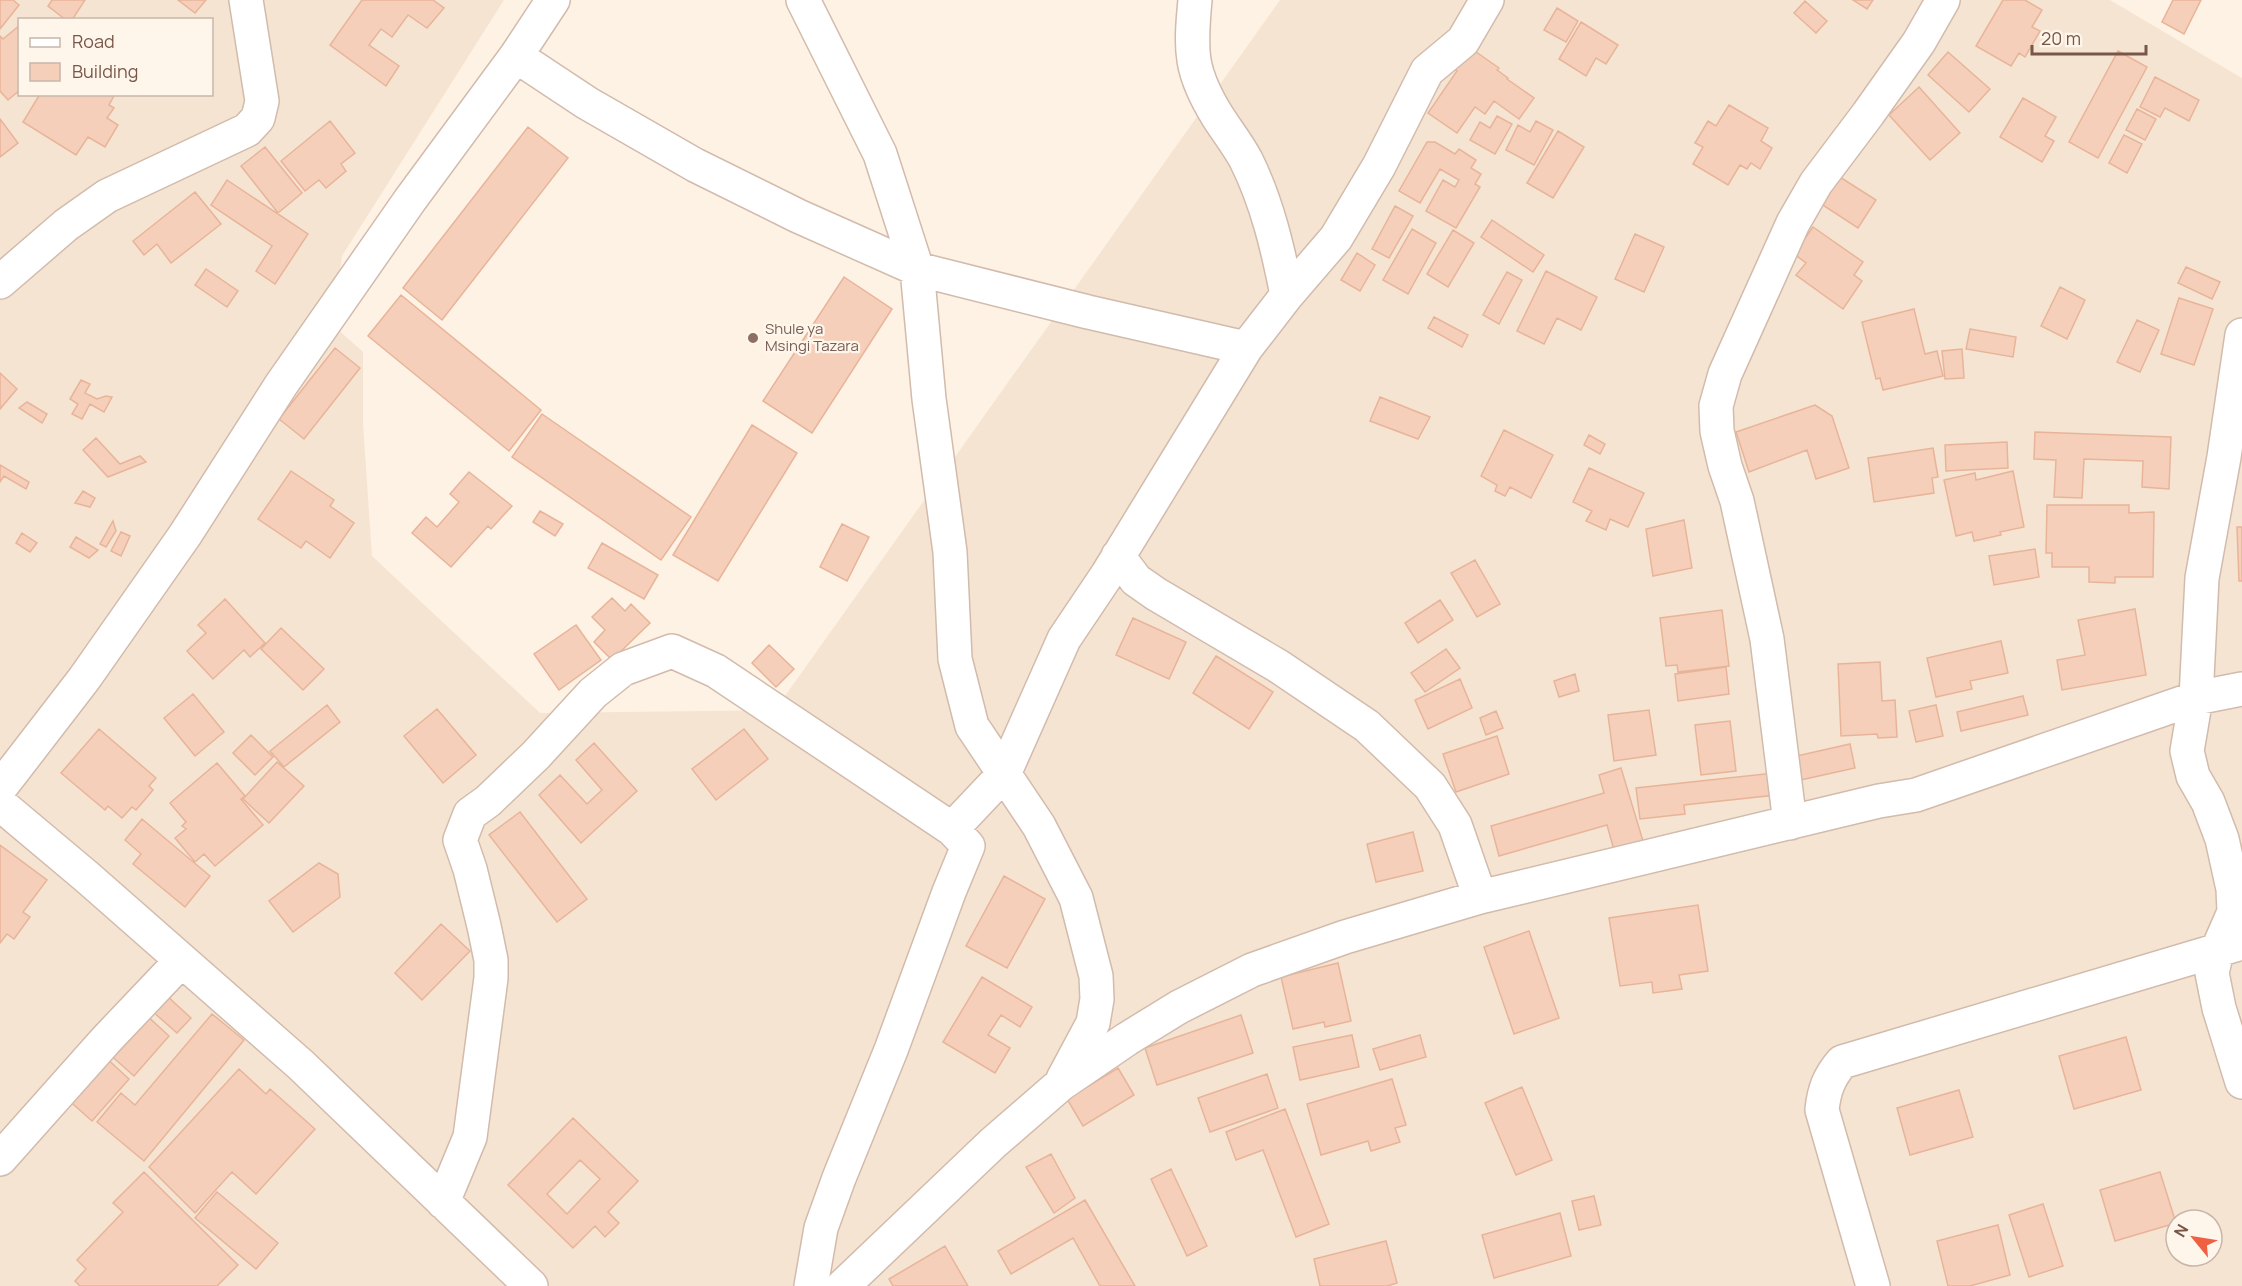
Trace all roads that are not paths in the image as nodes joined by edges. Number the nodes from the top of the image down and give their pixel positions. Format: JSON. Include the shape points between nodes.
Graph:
{"nodes":[{"id":1,"x":246,"y":0,"type":"edge"},
{"id":2,"x":553,"y":0,"type":"edge"},
{"id":3,"x":803,"y":0,"type":"edge"},
{"id":4,"x":1195,"y":0,"type":"edge"},
{"id":5,"x":1487,"y":0,"type":"edge"},
{"id":6,"x":1943,"y":0,"type":"edge"},
{"id":7,"x":516,"y":56,"type":"junction"},
{"id":8,"x":917,"y":269,"type":"junction"},
{"id":9,"x":0,"y":282,"type":"edge"},
{"id":10,"x":1287,"y":295,"type":"junction"},
{"id":11,"x":2242,"y":335,"type":"edge"},
{"id":12,"x":1246,"y":348,"type":"junction"},
{"id":13,"x":1118,"y":556,"type":"junction"},
{"id":14,"x":2242,"y":689,"type":"edge"},
{"id":15,"x":2196,"y":698,"type":"junction"},
{"id":16,"x":1004,"y":774,"type":"junction"},
{"id":17,"x":0,"y":788,"type":"edge"},
{"id":18,"x":0,"y":804,"type":"edge"},
{"id":19,"x":1790,"y":823,"type":"junction"},
{"id":20,"x":952,"y":829,"type":"junction"},
{"id":21,"x":1480,"y":897,"type":"junction"},
{"id":22,"x":2229,"y":947,"type":"edge"},
{"id":23,"x":181,"y":961,"type":"junction"},
{"id":24,"x":2242,"y":1082,"type":"edge"},
{"id":25,"x":1061,"y":1084,"type":"junction"},
{"id":26,"x":0,"y":1159,"type":"edge"},
{"id":27,"x":443,"y":1202,"type":"junction"},
{"id":28,"x":531,"y":1286,"type":"edge"},
{"id":29,"x":811,"y":1286,"type":"edge"},
{"id":30,"x":843,"y":1286,"type":"edge"},
{"id":31,"x":1873,"y":1286,"type":"edge"}],
"edges":[{"from":1,"to":9,"type":"street","via":[[262,101],[258,118],[247,130],[107,196],[66,225]]},
{"from":2,"to":7,"type":"street"},
{"from":3,"to":8,"type":"street","via":[[880,154]]},
{"from":4,"to":10,"type":"street","via":[[1191,43],[1197,79],[1246,159],[1276,239]]},
{"from":5,"to":10,"type":"street","via":[[1462,40],[1427,71],[1379,166],[1336,238]]},
{"from":6,"to":19,"type":"street","via":[[1919,42],[1816,183],[1793,223],[1725,374],[1716,406],[1717,431],[1737,501],[1767,639]]},
{"from":7,"to":8,"type":"street","via":[[586,103],[695,165]]},
{"from":7,"to":17,"type":"street","via":[[410,200],[84,679]]},
{"from":8,"to":12,"type":"street"},
{"from":8,"to":16,"type":"street","via":[[929,399],[950,552],[955,659],[972,726]]},
{"from":10,"to":12,"type":"street"},
{"from":11,"to":15,"type":"street","via":[[2202,578]]},
{"from":12,"to":13,"type":"street"},
{"from":13,"to":16,"type":"street","via":[[1064,639]]},
{"from":13,"to":21,"type":"street","via":[[1146,587],[1278,666],[1367,726],[1430,786],[1455,825]]},
{"from":14,"to":15,"type":"street"},
{"from":15,"to":19,"type":"street","via":[[1916,795]]},
{"from":15,"to":22,"type":"street","via":[[2187,751],[2193,776],[2222,839],[2233,889]]},
{"from":16,"to":20,"type":"street"},
{"from":16,"to":25,"type":"street","via":[[1040,826],[1076,898],[1096,976],[1093,1023]]},
{"from":18,"to":23,"type":"street"},
{"from":19,"to":21,"type":"street"},
{"from":20,"to":27,"type":"street","via":[[716,671],[672,651],[623,669],[593,693],[536,755],[470,814],[462,831],[460,840],[484,926],[491,978],[470,1137]]},
{"from":20,"to":29,"type":"street","via":[[968,846],[821,1228]]},
{"from":21,"to":25,"type":"street","via":[[1345,937],[1252,970],[1179,1007]]},
{"from":22,"to":24,"type":"street","via":[[2212,973]]},
{"from":22,"to":31,"type":"street","via":[[1842,1062],[1830,1076],[1822,1110]]},
{"from":23,"to":26,"type":"street"},
{"from":23,"to":27,"type":"street","via":[[302,1065]]},
{"from":25,"to":30,"type":"street"},
{"from":27,"to":28,"type":"street"}]}
